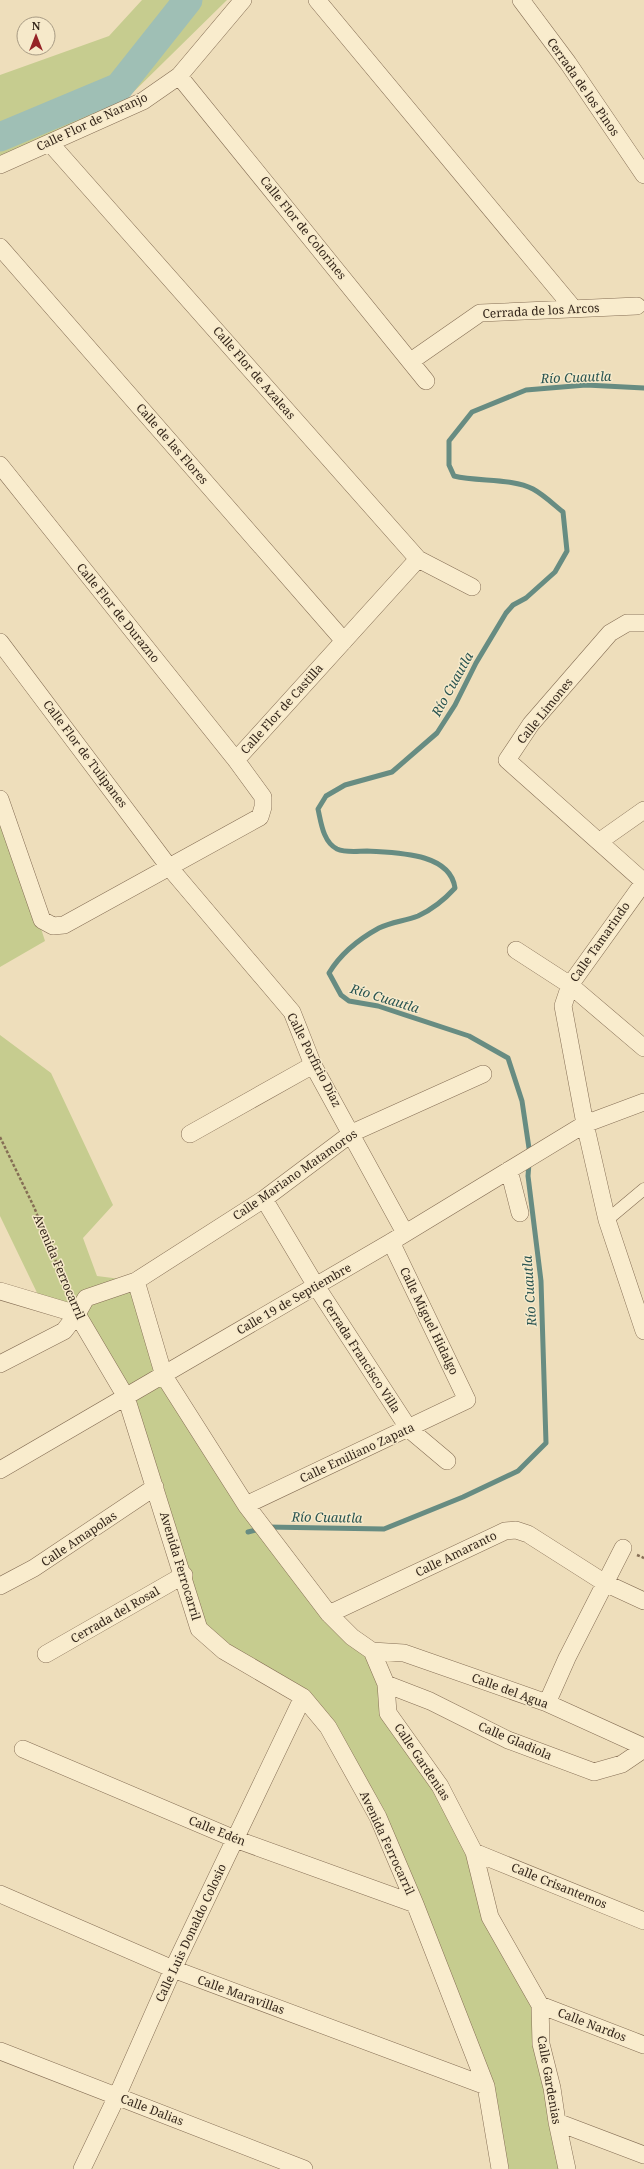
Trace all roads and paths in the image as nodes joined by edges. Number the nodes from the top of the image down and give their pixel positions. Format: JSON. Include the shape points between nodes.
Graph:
{"nodes":[{"id":1,"x":243,"y":0,"type":"edge"},
{"id":2,"x":317,"y":0,"type":"edge"},
{"id":3,"x":521,"y":0,"type":"edge"},
{"id":4,"x":179,"y":76,"type":"junction"},
{"id":5,"x":50,"y":143,"type":"junction"},
{"id":6,"x":0,"y":165,"type":"edge"},
{"id":7,"x":644,"y":175,"type":"edge"},
{"id":8,"x":0,"y":247,"type":"edge"},
{"id":9,"x":637,"y":306,"type":"dead end"},
{"id":10,"x":574,"y":309,"type":"junction"},
{"id":11,"x":411,"y":361,"type":"junction"},
{"id":12,"x":426,"y":381,"type":"dead end"},
{"id":13,"x":0,"y":465,"type":"edge"},
{"id":14,"x":418,"y":559,"type":"junction"},
{"id":15,"x":472,"y":587,"type":"dead end"},
{"id":16,"x":644,"y":623,"type":"edge"},
{"id":17,"x":344,"y":641,"type":"junction"},
{"id":18,"x":0,"y":642,"type":"edge"},
{"id":19,"x":236,"y":760,"type":"junction"},
{"id":20,"x":0,"y":799,"type":"edge"},
{"id":21,"x":644,"y":810,"type":"edge"},
{"id":22,"x":600,"y":841,"type":"junction"},
{"id":23,"x":169,"y":867,"type":"junction"},
{"id":24,"x":644,"y":882,"type":"edge"},
{"id":25,"x":516,"y":950,"type":"dead end"},
{"id":26,"x":570,"y":985,"type":"junction"},
{"id":27,"x":644,"y":1048,"type":"edge"},
{"id":28,"x":314,"y":1065,"type":"junction"},
{"id":29,"x":483,"y":1074,"type":"dead end"},
{"id":30,"x":644,"y":1102,"type":"edge"},
{"id":31,"x":585,"y":1124,"type":"junction"},
{"id":32,"x":352,"y":1133,"type":"junction"},
{"id":33,"x":190,"y":1134,"type":"dead end"},
{"id":34,"x":0,"y":1137,"type":"edge"},
{"id":35,"x":509,"y":1170,"type":"junction"},
{"id":36,"x":644,"y":1189,"type":"edge"},
{"id":37,"x":264,"y":1199,"type":"junction"},
{"id":38,"x":520,"y":1213,"type":"dead end"},
{"id":39,"x":607,"y":1220,"type":"junction"},
{"id":40,"x":398,"y":1238,"type":"junction"},
{"id":41,"x":136,"y":1281,"type":"junction"},
{"id":42,"x":316,"y":1286,"type":"junction"},
{"id":43,"x":0,"y":1291,"type":"edge"},
{"id":44,"x":78,"y":1314,"type":"junction"},
{"id":45,"x":644,"y":1331,"type":"edge"},
{"id":46,"x":0,"y":1364,"type":"edge"},
{"id":47,"x":164,"y":1376,"type":"junction"},
{"id":48,"x":126,"y":1397,"type":"junction"},
{"id":49,"x":467,"y":1400,"type":"joint"},
{"id":50,"x":409,"y":1429,"type":"junction"},
{"id":51,"x":448,"y":1461,"type":"dead end"},
{"id":52,"x":0,"y":1470,"type":"edge"},
{"id":53,"x":155,"y":1487,"type":"junction"},
{"id":54,"x":246,"y":1505,"type":"junction"},
{"id":55,"x":623,"y":1548,"type":"dead end"},
{"id":56,"x":184,"y":1575,"type":"junction"},
{"id":57,"x":605,"y":1583,"type":"junction"},
{"id":58,"x":0,"y":1586,"type":"edge"},
{"id":59,"x":644,"y":1601,"type":"edge"},
{"id":60,"x":329,"y":1614,"type":"junction"},
{"id":61,"x":372,"y":1651,"type":"junction"},
{"id":62,"x":46,"y":1654,"type":"dead end"},
{"id":63,"x":386,"y":1684,"type":"junction"},
{"id":64,"x":303,"y":1697,"type":"junction"},
{"id":65,"x":547,"y":1703,"type":"junction"},
{"id":66,"x":644,"y":1748,"type":"edge"},
{"id":67,"x":23,"y":1749,"type":"dead end"},
{"id":68,"x":235,"y":1839,"type":"junction"},
{"id":69,"x":474,"y":1852,"type":"junction"},
{"id":70,"x":0,"y":1894,"type":"edge"},
{"id":71,"x":415,"y":1904,"type":"junction"},
{"id":72,"x":644,"y":1921,"type":"edge"},
{"id":73,"x":173,"y":1969,"type":"junction"},
{"id":74,"x":540,"y":2004,"type":"junction"},
{"id":75,"x":644,"y":2045,"type":"edge"},
{"id":76,"x":0,"y":2051,"type":"edge"},
{"id":77,"x":486,"y":2086,"type":"junction"},
{"id":78,"x":117,"y":2096,"type":"junction"},
{"id":79,"x":557,"y":2122,"type":"junction"},
{"id":80,"x":644,"y":2155,"type":"edge"},
{"id":81,"x":82,"y":2169,"type":"edge"},
{"id":82,"x":304,"y":2169,"type":"edge"},
{"id":83,"x":500,"y":2169,"type":"edge"},
{"id":84,"x":567,"y":2169,"type":"edge"}],
"edges":[{"from":1,"to":4,"type":"street","name":"Calle Flor de Naranjo"},
{"from":2,"to":10,"type":"street"},
{"from":3,"to":7,"type":"street","name":"Cerrada de los Pinos","via":[[568,62]]},
{"from":4,"to":5,"type":"street","name":"Calle Flor de Naranjo","via":[[143,101]]},
{"from":4,"to":11,"type":"street","name":"Calle Flor de Colorines"},
{"from":5,"to":6,"type":"street","name":"Calle Flor de Naranjo"},
{"from":5,"to":14,"type":"street","name":"Calle Flor de Azaleas"},
{"from":8,"to":17,"type":"street","name":"Calle de las Flores"},
{"from":9,"to":10,"type":"street","name":"Cerrada de los Arcos"},
{"from":10,"to":11,"type":"street","name":"Cerrada de los Arcos","via":[[480,313]]},
{"from":11,"to":12,"type":"street","name":"Calle Flor de Colorines"},
{"from":13,"to":19,"type":"street","name":"Calle Flor de Durazno"},
{"from":14,"to":15,"type":"street","name":"Calle Flor de Azaleas"},
{"from":14,"to":17,"type":"street","name":"Calle Flor de Castilla"},
{"from":16,"to":22,"type":"street","name":"Calle Limones","via":[[627,623],[610,633],[531,724],[507,760]]},
{"from":17,"to":19,"type":"street","name":"Calle Flor de Castilla"},
{"from":18,"to":23,"type":"street","name":"Calle Flor de Tulipanes"},
{"from":19,"to":23,"type":"street","name":"Calle Flor de Castilla","via":[[263,798],[264,807],[260,817]]},
{"from":20,"to":23,"type":"street","name":"Calle Flor de Castilla","via":[[42,920],[53,926],[64,925]]},
{"from":21,"to":22,"type":"street"},
{"from":22,"to":24,"type":"street"},
{"from":23,"to":28,"type":"street","name":"Calle Porfirio Díaz","via":[[292,1012]]},
{"from":24,"to":26,"type":"street","name":"Calle Tamarindo"},
{"from":25,"to":26,"type":"street"},
{"from":26,"to":27,"type":"street"},
{"from":26,"to":31,"type":"street","name":"Calle Tamarindo","via":[[563,1006]]},
{"from":28,"to":32,"type":"street","name":"Calle Porfirio Díaz"},
{"from":28,"to":33,"type":"street"},
{"from":29,"to":32,"type":"street","name":"Calle Mariano Matamoros"},
{"from":30,"to":31,"type":"street","name":"Calle 19 de Septiembre"},
{"from":31,"to":35,"type":"street","name":"Calle 19 de Septiembre"},
{"from":31,"to":39,"type":"street","name":"Calle Tamarindo"},
{"from":32,"to":37,"type":"street","name":"Calle Mariano Matamoros"},
{"from":32,"to":40,"type":"street","name":"Calle Porfirio Díaz"},
{"from":34,"to":44,"type":"path","name":"Avenida Ferrocarril","via":[[34,1207]]},
{"from":35,"to":38,"type":"street"},
{"from":35,"to":40,"type":"street","name":"Calle 19 de Septiembre"},
{"from":36,"to":39,"type":"street"},
{"from":37,"to":41,"type":"street","name":"Calle Mariano Matamoros"},
{"from":37,"to":42,"type":"street","name":"Cerrada Francisco Villa"},
{"from":39,"to":45,"type":"street","name":"Calle Tamarindo"},
{"from":40,"to":42,"type":"street","name":"Calle 19 de Septiembre"},
{"from":40,"to":49,"type":"street","name":"Calle Miguel Hidalgo"},
{"from":41,"to":44,"type":"street","name":"Calle Mariano Matamoros","via":[[86,1298]]},
{"from":41,"to":47,"type":"street"},
{"from":42,"to":47,"type":"street","name":"Calle 19 de Septiembre"},
{"from":42,"to":50,"type":"street","name":"Cerrada Francisco Villa"},
{"from":43,"to":44,"type":"street"},
{"from":44,"to":46,"type":"street","name":"Calle Mariano Matamoros","via":[[64,1330]]},
{"from":44,"to":48,"type":"street","name":"Avenida Ferrocarril"},
{"from":47,"to":48,"type":"street","name":"Calle 19 de Septiembre"},
{"from":47,"to":54,"type":"street"},
{"from":48,"to":52,"type":"street","name":"Calle 19 de Septiembre"},
{"from":48,"to":53,"type":"street","name":"Avenida Ferrocarril"},
{"from":49,"to":50,"type":"street","name":"Calle Emiliano Zapata"},
{"from":50,"to":51,"type":"street","name":"Cerrada Francisco Villa"},
{"from":50,"to":54,"type":"street","name":"Calle Emiliano Zapata"},
{"from":53,"to":56,"type":"street","name":"Avenida Ferrocarril"},
{"from":53,"to":58,"type":"street","name":"Calle Amapolas","via":[[34,1568]]},
{"from":54,"to":60,"type":"street"},
{"from":55,"to":57,"type":"street"},
{"from":56,"to":62,"type":"street","name":"Cerrada del Rosal"},
{"from":56,"to":64,"type":"street","name":"Avenida Ferrocarril","via":[[199,1629],[224,1652]]},
{"from":57,"to":59,"type":"street","name":"Calle Amaranto"},
{"from":57,"to":60,"type":"street","name":"Calle Amaranto","via":[[528,1534],[516,1530],[504,1531]]},
{"from":57,"to":65,"type":"street"},
{"from":60,"to":61,"type":"street","via":[[352,1637]]},
{"from":61,"to":63,"type":"street","name":"Calle Gardenias"},
{"from":61,"to":65,"type":"street","name":"Calle del Agua","via":[[404,1653]]},
{"from":63,"to":66,"type":"street","name":"Calle Gladiola","via":[[430,1701],[508,1740],[594,1772],[622,1764]]},
{"from":63,"to":69,"type":"street","name":"Calle Gardenias","via":[[388,1713],[440,1786]]},
{"from":64,"to":68,"type":"street","name":"Calle Luis Donaldo Colosio"},
{"from":64,"to":71,"type":"street","name":"Avenida Ferrocarril","via":[[328,1727],[378,1817]]},
{"from":65,"to":66,"type":"street","name":"Calle del Agua"},
{"from":67,"to":68,"type":"street","name":"Calle Edén"},
{"from":68,"to":71,"type":"street","name":"Calle Edén"},
{"from":68,"to":73,"type":"street","name":"Calle Luis Donaldo Colosio"},
{"from":69,"to":72,"type":"street","name":"Calle Crisantemos"},
{"from":69,"to":74,"type":"street","name":"Calle Gardenias","via":[[490,1917]]},
{"from":70,"to":73,"type":"street","name":"Calle Maravillas"},
{"from":71,"to":77,"type":"street","name":"Avenida Ferrocarril"},
{"from":73,"to":77,"type":"street","name":"Calle Maravillas"},
{"from":73,"to":78,"type":"street","name":"Calle Luis Donaldo Colosio"},
{"from":74,"to":75,"type":"street","name":"Calle Nardos"},
{"from":74,"to":79,"type":"street","name":"Calle Gardenias","via":[[541,2044]]},
{"from":76,"to":78,"type":"street","name":"Calle Dalias"},
{"from":77,"to":83,"type":"street","name":"Avenida Ferrocarril"},
{"from":78,"to":81,"type":"street","name":"Calle Luis Donaldo Colosio"},
{"from":78,"to":82,"type":"street","name":"Calle Dalias"},
{"from":79,"to":80,"type":"street"},
{"from":79,"to":84,"type":"street","name":"Calle Gardenias"}]}
